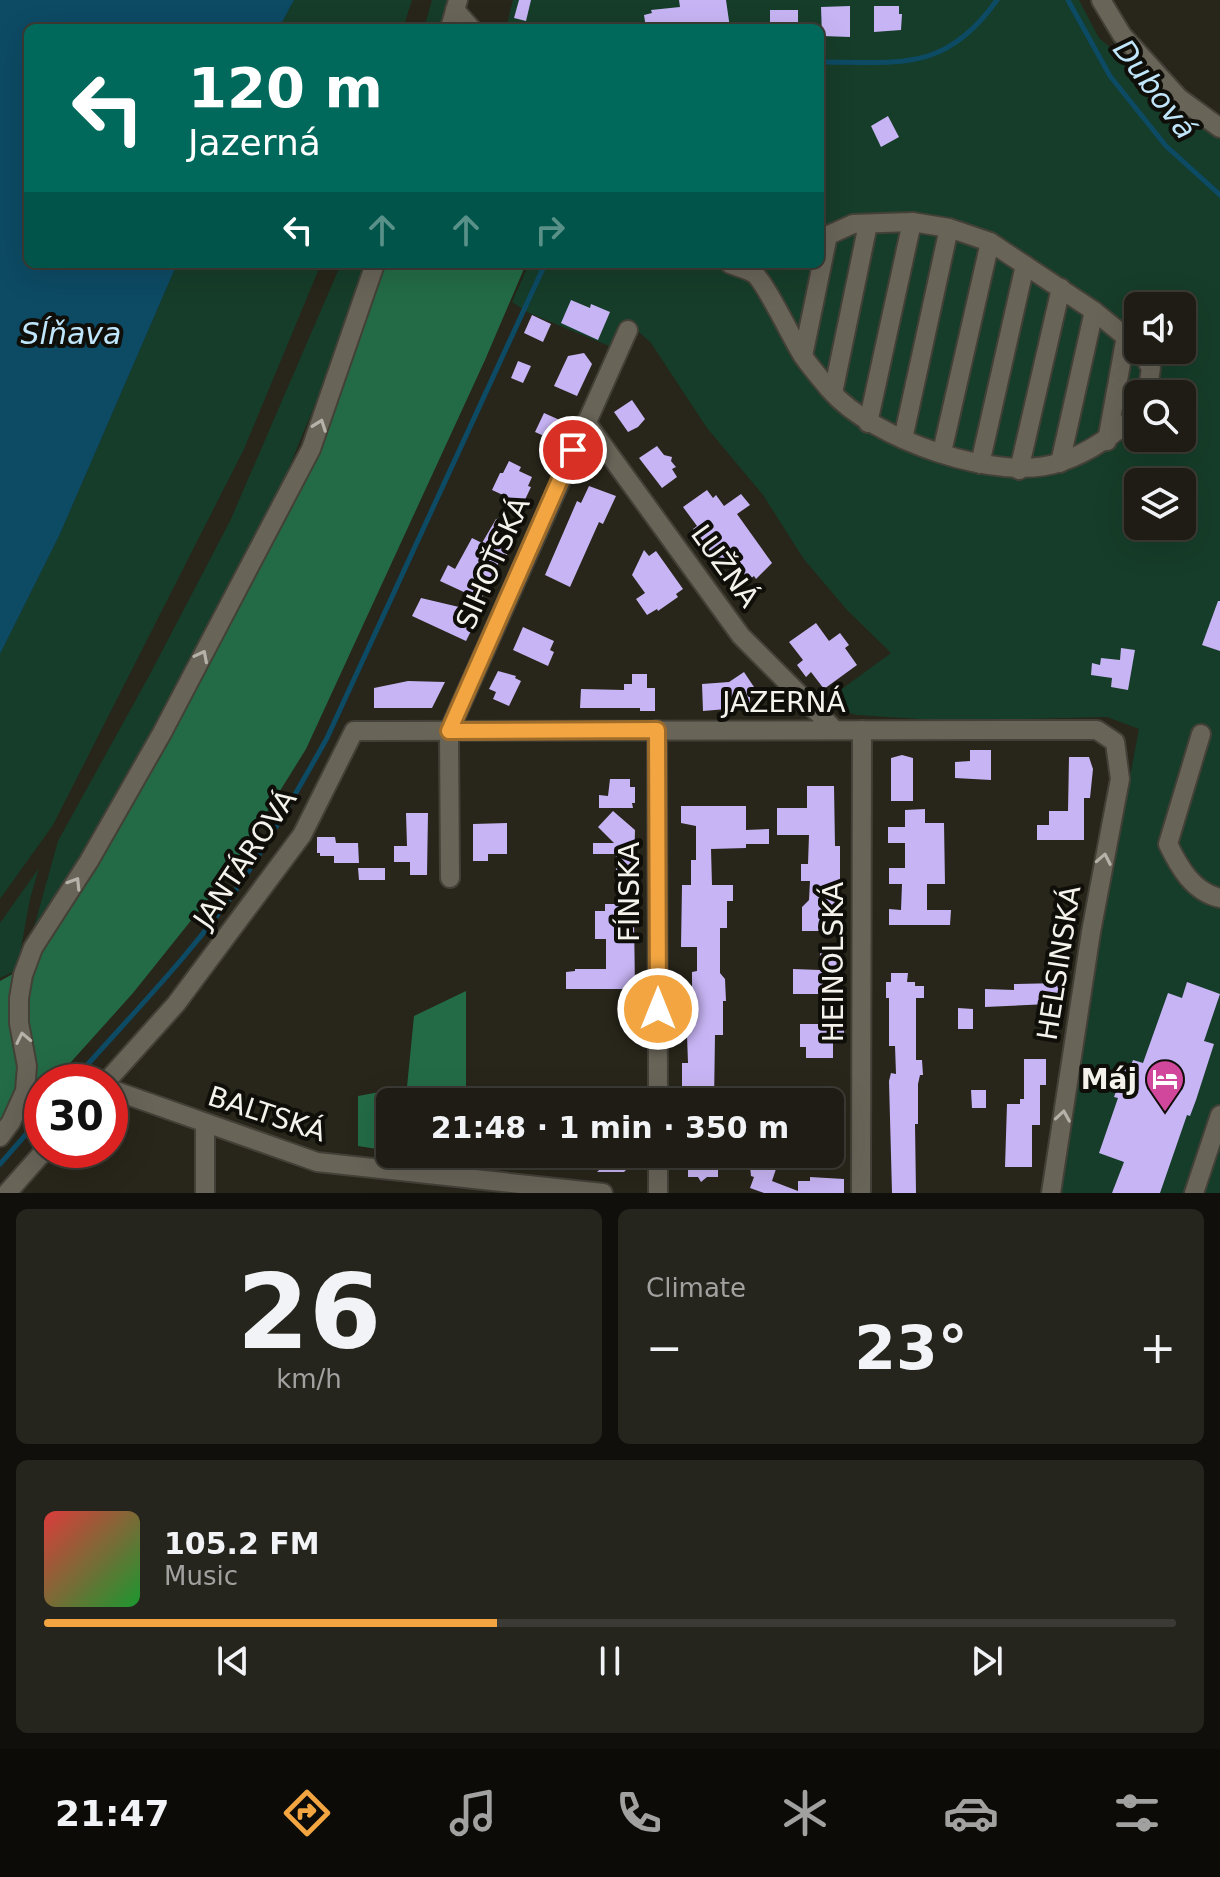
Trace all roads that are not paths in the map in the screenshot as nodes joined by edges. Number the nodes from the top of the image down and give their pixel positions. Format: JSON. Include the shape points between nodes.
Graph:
{"nodes":[{"id":1,"x":1101,"y":0,"type":"edge"},
{"id":2,"x":1220,"y":128,"type":"edge"},
{"id":3,"x":912,"y":222,"type":"junction"},
{"id":4,"x":868,"y":224,"type":"junction"},
{"id":5,"x":949,"y":228,"type":"junction"},
{"id":6,"x":824,"y":237,"type":"edge"},
{"id":7,"x":990,"y":242,"type":"junction"},
{"id":8,"x":1025,"y":265,"type":"junction"},
{"id":9,"x":374,"y":268,"type":"edge"},
{"id":10,"x":819,"y":268,"type":"edge"},
{"id":11,"x":763,"y":269,"type":"edge"},
{"id":12,"x":1061,"y":288,"type":"junction"},
{"id":13,"x":1094,"y":311,"type":"junction"},
{"id":14,"x":628,"y":330,"type":"dead end"},
{"id":15,"x":1124,"y":335,"type":"edge"},
{"id":16,"x":803,"y":356,"type":"junction"},
{"id":17,"x":1129,"y":364,"type":"edge"},
{"id":18,"x":833,"y":393,"type":"junction"},
{"id":19,"x":586,"y":422,"type":"junction"},
{"id":20,"x":868,"y":423,"type":"junction"},
{"id":21,"x":1124,"y":426,"type":"edge"},
{"id":22,"x":903,"y":439,"type":"junction"},
{"id":23,"x":1107,"y":441,"type":"junction"},
{"id":24,"x":942,"y":452,"type":"junction"},
{"id":25,"x":1060,"y":463,"type":"junction"},
{"id":26,"x":980,"y":464,"type":"junction"},
{"id":27,"x":1019,"y":470,"type":"junction"},
{"id":28,"x":657,"y":730,"type":"junction"},
{"id":29,"x":835,"y":730,"type":"junction"},
{"id":30,"x":862,"y":730,"type":"junction"},
{"id":31,"x":449,"y":731,"type":"junction"},
{"id":32,"x":1201,"y":734,"type":"dead end"},
{"id":33,"x":1115,"y":742,"type":"joint"},
{"id":34,"x":450,"y":878,"type":"dead end"},
{"id":35,"x":1220,"y":898,"type":"edge"},
{"id":36,"x":122,"y":1064,"type":"edge"},
{"id":37,"x":658,"y":1088,"type":"edge"},
{"id":38,"x":128,"y":1095,"type":"edge"},
{"id":39,"x":1220,"y":1115,"type":"edge"},
{"id":40,"x":205,"y":1123,"type":"junction"},
{"id":41,"x":0,"y":1137,"type":"edge"},
{"id":42,"x":29,"y":1168,"type":"edge"},
{"id":43,"x":658,"y":1168,"type":"edge"},
{"id":44,"x":1220,"y":1181,"type":"edge"},
{"id":45,"x":1198,"y":1184,"type":"edge"},
{"id":46,"x":453,"y":1185,"type":"edge"},
{"id":47,"x":7,"y":1193,"type":"edge"},
{"id":48,"x":205,"y":1193,"type":"edge"},
{"id":49,"x":603,"y":1193,"type":"edge"},
{"id":50,"x":658,"y":1193,"type":"edge"},
{"id":51,"x":861,"y":1193,"type":"edge"},
{"id":52,"x":1051,"y":1193,"type":"edge"}],
"edges":[{"from":1,"to":2,"type":"street","via":[[1122,35],[1179,98]]},
{"from":3,"to":4,"type":"street"},
{"from":3,"to":5,"type":"street"},
{"from":3,"to":20,"type":"street"},
{"from":4,"to":6,"type":"street","via":[[853,224]]},
{"from":4,"to":18,"type":"street"},
{"from":5,"to":7,"type":"street"},
{"from":5,"to":22,"type":"street"},
{"from":7,"to":8,"type":"street"},
{"from":7,"to":24,"type":"street"},
{"from":8,"to":12,"type":"street"},
{"from":8,"to":26,"type":"street"},
{"from":41,"to":9,"type":"street","one_way":true,"via":[[25,1091],[19,998],[27,961],[162,733],[311,449]]},
{"from":10,"to":16,"type":"street"},
{"from":11,"to":16,"type":"street"},
{"from":12,"to":13,"type":"street"},
{"from":12,"to":27,"type":"street"},
{"from":13,"to":15,"type":"street"},
{"from":13,"to":25,"type":"street"},
{"from":14,"to":19,"type":"street","name":"SIHOŤSKÁ"},
{"from":16,"to":18,"type":"street"},
{"from":17,"to":23,"type":"street"},
{"from":18,"to":20,"type":"street"},
{"from":19,"to":29,"type":"street","name":"LUŽNÁ","via":[[741,636]]},
{"from":19,"to":31,"type":"street","name":"SIHOŤSKÁ"},
{"from":20,"to":22,"type":"street"},
{"from":21,"to":23,"type":"street"},
{"from":22,"to":24,"type":"street"},
{"from":23,"to":25,"type":"street"},
{"from":24,"to":26,"type":"street"},
{"from":25,"to":27,"type":"street"},
{"from":26,"to":27,"type":"street"},
{"from":28,"to":29,"type":"street","name":"JAZERNÁ"},
{"from":28,"to":31,"type":"street","name":"JAZERNÁ"},
{"from":28,"to":37,"type":"street","name":"FÍNSKA"},
{"from":29,"to":30,"type":"street","name":"JAZERNÁ"},
{"from":30,"to":33,"type":"street","name":"JAZERNÁ","via":[[1097,730]]},
{"from":30,"to":51,"type":"street","name":"HEINOLSKÁ"},
{"from":31,"to":34,"type":"street"},
{"from":31,"to":36,"type":"street","name":"JANTÁROVÁ","via":[[354,731],[302,835],[176,1004]]},
{"from":32,"to":35,"type":"street","via":[[1168,844],[1182,871],[1208,895]]},
{"from":52,"to":33,"type":"street","name":"HELSINSKÁ","one_way":true,"via":[[1120,779]]},
{"from":38,"to":40,"type":"street","name":"BALTSKÁ"},
{"from":39,"to":45,"type":"street"},
{"from":40,"to":46,"type":"street","name":"BALTSKÁ","via":[[317,1162]]},
{"from":40,"to":48,"type":"street"},
{"from":42,"to":47,"type":"street"},
{"from":43,"to":50,"type":"street"},
{"from":44,"to":45,"type":"street"},
{"from":46,"to":49,"type":"street","name":"BALTSKÁ"}]}
